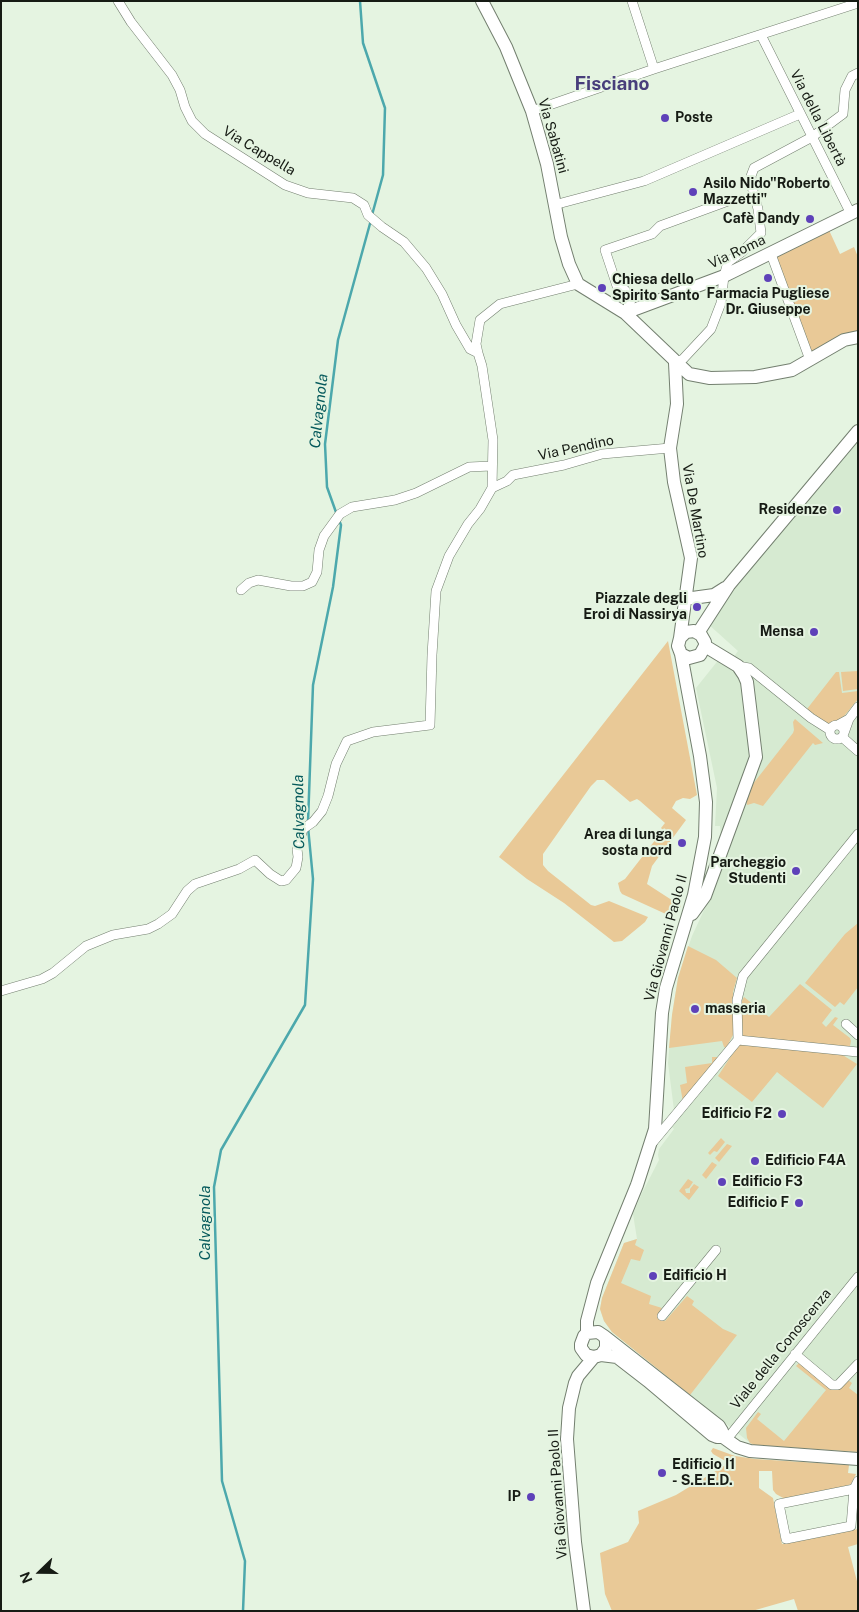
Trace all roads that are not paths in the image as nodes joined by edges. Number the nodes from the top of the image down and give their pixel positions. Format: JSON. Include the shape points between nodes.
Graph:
{"nodes":[{"id":1,"x":118,"y":1,"type":"edge"},
{"id":2,"x":482,"y":1,"type":"edge"},
{"id":3,"x":632,"y":1,"type":"edge"},
{"id":4,"x":858,"y":3,"type":"edge"},
{"id":5,"x":761,"y":35,"type":"junction"},
{"id":6,"x":654,"y":69,"type":"junction"},
{"id":7,"x":858,"y":73,"type":"edge"},
{"id":8,"x":532,"y":111,"type":"junction"},
{"id":9,"x":800,"y":114,"type":"junction"},
{"id":10,"x":812,"y":137,"type":"junction"},
{"id":11,"x":728,"y":201,"type":"dead end"},
{"id":12,"x":554,"y":205,"type":"junction"},
{"id":13,"x":854,"y":212,"type":"edge"},
{"id":14,"x":771,"y":254,"type":"junction"},
{"id":15,"x":724,"y":276,"type":"junction"},
{"id":16,"x":578,"y":284,"type":"junction"},
{"id":17,"x":628,"y":316,"type":"junction"},
{"id":18,"x":858,"y":337,"type":"edge"},
{"id":19,"x":478,"y":353,"type":"junction"},
{"id":20,"x":810,"y":360,"type":"junction"},
{"id":21,"x":675,"y":363,"type":"junction"},
{"id":22,"x":858,"y":431,"type":"edge"},
{"id":23,"x":670,"y":448,"type":"junction"},
{"id":24,"x":492,"y":466,"type":"junction"},
{"id":25,"x":492,"y":488,"type":"junction"},
{"id":26,"x":728,"y":585,"type":"junction"},
{"id":27,"x":241,"y":590,"type":"dead end"},
{"id":28,"x":685,"y":599,"type":"junction"},
{"id":29,"x":698,"y":633,"type":"junction"},
{"id":30,"x":680,"y":638,"type":"junction"},
{"id":31,"x":705,"y":646,"type":"junction"},
{"id":32,"x":681,"y":654,"type":"junction"},
{"id":33,"x":697,"y":657,"type":"junction"},
{"id":34,"x":738,"y":666,"type":"junction"},
{"id":35,"x":688,"y":688,"type":"junction"},
{"id":36,"x":858,"y":708,"type":"edge"},
{"id":37,"x":838,"y":731,"type":"junction"},
{"id":38,"x":858,"y":750,"type":"edge"},
{"id":39,"x":858,"y":834,"type":"edge"},
{"id":40,"x":686,"y":924,"type":"junction"},
{"id":41,"x":1,"y":991,"type":"edge"},
{"id":42,"x":846,"y":1024,"type":"dead end"},
{"id":43,"x":858,"y":1035,"type":"edge"},
{"id":44,"x":738,"y":1040,"type":"junction"},
{"id":45,"x":858,"y":1052,"type":"edge"},
{"id":46,"x":651,"y":1145,"type":"junction"},
{"id":47,"x":716,"y":1250,"type":"dead end"},
{"id":48,"x":858,"y":1277,"type":"edge"},
{"id":49,"x":591,"y":1306,"type":"junction"},
{"id":50,"x":662,"y":1316,"type":"dead end"},
{"id":51,"x":587,"y":1333,"type":"junction"},
{"id":52,"x":603,"y":1335,"type":"junction"},
{"id":53,"x":581,"y":1348,"type":"junction"},
{"id":54,"x":795,"y":1354,"type":"junction"},
{"id":55,"x":597,"y":1356,"type":"junction"},
{"id":56,"x":858,"y":1364,"type":"edge"},
{"id":57,"x":578,"y":1376,"type":"junction"},
{"id":58,"x":725,"y":1438,"type":"junction"},
{"id":59,"x":858,"y":1459,"type":"edge"},
{"id":60,"x":856,"y":1485,"type":"edge"},
{"id":61,"x":584,"y":1611,"type":"edge"}],
"edges":[{"from":1,"to":19,"type":"street","name":"Via Cappella","via":[[172,75],[192,121],[206,134],[285,185],[308,193],[353,198],[364,205],[371,218],[404,242],[426,268],[470,349]]},
{"from":2,"to":8,"type":"street","name":"Via Sabatini","via":[[506,47]]},
{"from":3,"to":6,"type":"street"},
{"from":4,"to":5,"type":"street"},
{"from":5,"to":6,"type":"street"},
{"from":5,"to":9,"type":"street","name":"Via della Libertà"},
{"from":6,"to":8,"type":"street"},
{"from":7,"to":10,"type":"street","via":[[852,76],[845,90],[843,114]]},
{"from":8,"to":12,"type":"street","name":"Via Sabatini","via":[[547,164]]},
{"from":9,"to":10,"type":"street","name":"Via della Libertà"},
{"from":9,"to":12,"type":"street","via":[[644,181]]},
{"from":10,"to":13,"type":"street","name":"Via della Libertà"},
{"from":10,"to":15,"type":"street","via":[[754,168],[752,187],[761,232],[728,262]]},
{"from":11,"to":17,"type":"street","via":[[660,226],[652,234],[605,250],[617,286],[625,290],[631,300]]},
{"from":12,"to":16,"type":"street","name":"Via Sabatini","via":[[569,264]]},
{"from":13,"to":14,"type":"street","name":"Via Roma"},
{"from":14,"to":15,"type":"street","name":"Via Roma"},
{"from":14,"to":20,"type":"street"},
{"from":15,"to":17,"type":"street","name":"Via Roma"},
{"from":15,"to":21,"type":"street","via":[[721,303],[711,329],[683,359]]},
{"from":16,"to":17,"type":"street"},
{"from":16,"to":19,"type":"street","via":[[500,304],[480,320],[476,344]]},
{"from":17,"to":21,"type":"street"},
{"from":18,"to":20,"type":"street","via":[[844,340]]},
{"from":19,"to":24,"type":"street","via":[[494,440]]},
{"from":20,"to":21,"type":"street","via":[[792,370],[756,377],[710,378],[689,374]]},
{"from":21,"to":23,"type":"street","name":"Via De Martino","via":[[677,404]]},
{"from":22,"to":26,"type":"street"},
{"from":23,"to":25,"type":"street","name":"Via Pendino","via":[[602,454],[513,475]]},
{"from":23,"to":28,"type":"street","name":"Via De Martino","via":[[691,558]]},
{"from":24,"to":25,"type":"street"},
{"from":24,"to":27,"type":"street","via":[[469,467],[416,494],[352,507],[338,517],[324,536],[312,582],[291,586],[258,580]]},
{"from":25,"to":41,"type":"street","via":[[449,556],[436,591],[430,725],[373,732],[347,741],[336,764],[322,811],[303,829],[296,849],[296,868],[286,880],[281,881],[270,874],[255,860],[195,884],[172,914],[158,924],[94,942],[42,979]]},
{"from":26,"to":28,"type":"street","via":[[714,595]]},
{"from":26,"to":29,"type":"street"},
{"from":28,"to":30,"type":"street","name":"Via De Martino"},
{"from":29,"to":30,"type":"street","via":[[686,632]]},
{"from":29,"to":31,"type":"street"},
{"from":30,"to":32,"type":"street"},
{"from":31,"to":33,"type":"street"},
{"from":31,"to":34,"type":"street"},
{"from":32,"to":33,"type":"street"},
{"from":32,"to":35,"type":"street","name":"Via Giovanni Paolo II"},
{"from":33,"to":35,"type":"street","name":"Via Giovanni Paolo II"},
{"from":34,"to":37,"type":"street","via":[[749,668],[810,718]]},
{"from":34,"to":40,"type":"street","via":[[747,682],[756,757],[705,896]]},
{"from":35,"to":40,"type":"street","name":"Via Giovanni Paolo II","via":[[706,802],[705,838]]},
{"from":36,"to":37,"type":"street"},
{"from":37,"to":38,"type":"street"},
{"from":39,"to":44,"type":"street","via":[[743,976],[737,1000]]},
{"from":40,"to":46,"type":"street","name":"Via Giovanni Paolo II","via":[[666,988],[662,1013],[655,1129]]},
{"from":42,"to":43,"type":"street"},
{"from":44,"to":45,"type":"street"},
{"from":44,"to":46,"type":"street"},
{"from":46,"to":49,"type":"street","name":"Via Giovanni Paolo II"},
{"from":47,"to":50,"type":"street"},
{"from":48,"to":54,"type":"street","name":"Viale della Conoscenza"},
{"from":49,"to":51,"type":"street","name":"Via Giovanni Paolo II"},
{"from":49,"to":52,"type":"street"},
{"from":51,"to":52,"type":"street","via":[[594,1331]]},
{"from":51,"to":53,"type":"street"},
{"from":52,"to":55,"type":"street","via":[[606,1348]]},
{"from":52,"to":58,"type":"street","via":[[719,1426]]},
{"from":53,"to":55,"type":"street","via":[[586,1355]]},
{"from":53,"to":57,"type":"street","name":"Via Giovanni Paolo II"},
{"from":54,"to":56,"type":"street","via":[[832,1385],[838,1385]]},
{"from":54,"to":58,"type":"street","name":"Viale della Conoscenza"},
{"from":55,"to":57,"type":"street","name":"Via Giovanni Paolo II"},
{"from":55,"to":58,"type":"street","via":[[617,1358],[712,1435]]},
{"from":57,"to":61,"type":"street","name":"Via Giovanni Paolo II","via":[[569,1408],[567,1439],[574,1542]]},
{"from":58,"to":59,"type":"street","via":[[750,1451]]},
{"from":60,"to":60,"type":"street","via":[[779,1504],[786,1539],[851,1526]]}]}
